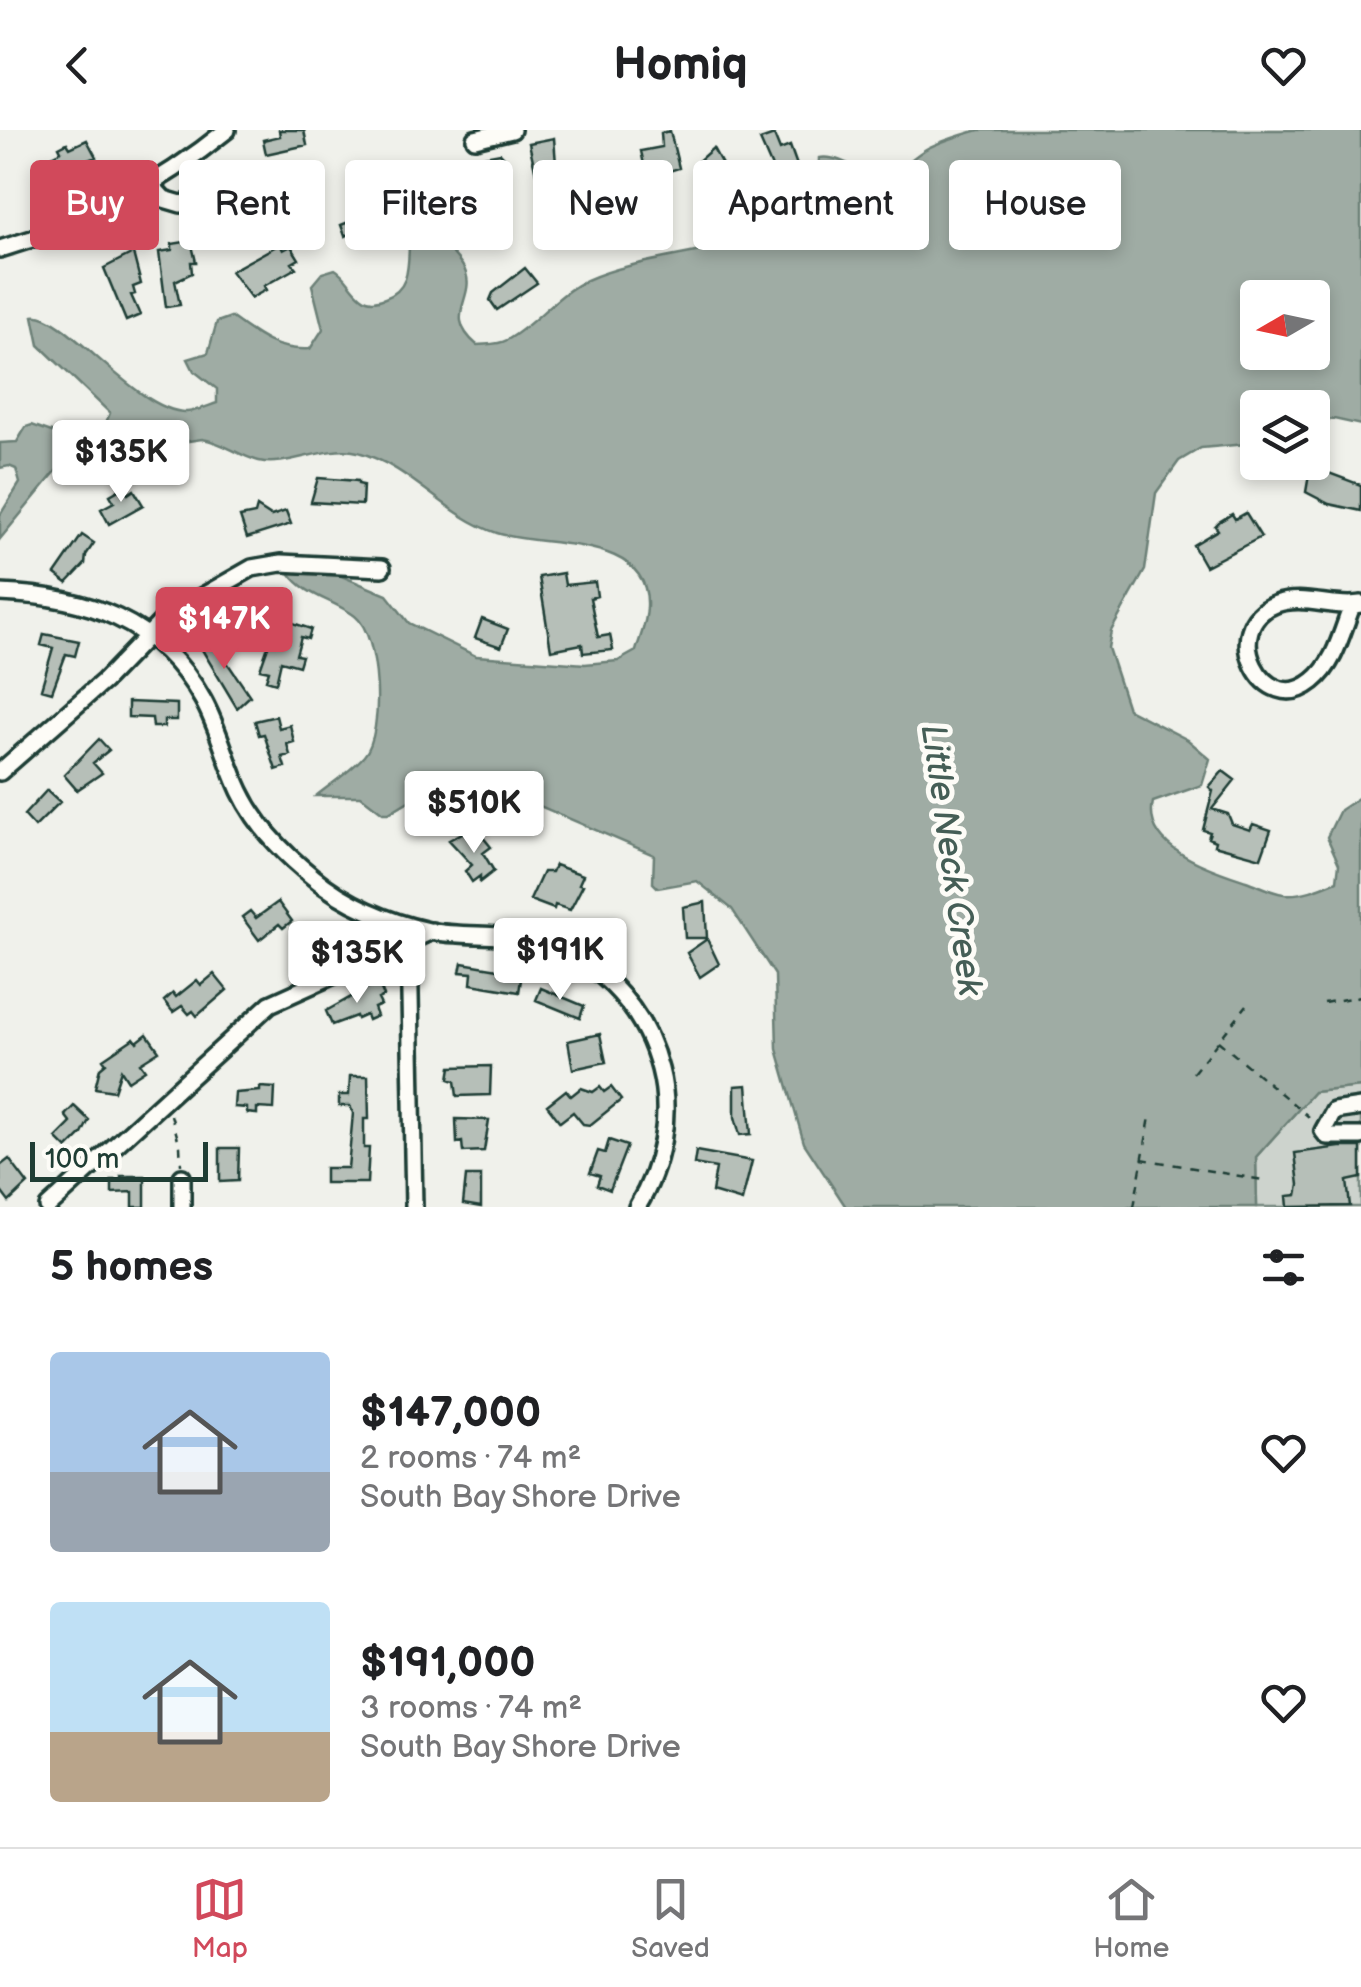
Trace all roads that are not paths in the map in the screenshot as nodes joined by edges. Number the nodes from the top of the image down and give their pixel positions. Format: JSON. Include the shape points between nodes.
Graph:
{"nodes":[{"id":1,"x":227,"y":130,"type":"edge"},
{"id":2,"x":512,"y":130,"type":"edge"},
{"id":3,"x":474,"y":139,"type":"dead end"},
{"id":4,"x":159,"y":181,"type":"edge"},
{"id":5,"x":30,"y":239,"type":"edge"},
{"id":6,"x":0,"y":249,"type":"edge"},
{"id":7,"x":382,"y":568,"type":"dead end"},
{"id":8,"x":0,"y":594,"type":"edge"},
{"id":9,"x":1356,"y":605,"type":"edge"},
{"id":10,"x":146,"y":634,"type":"junction"},
{"id":11,"x":0,"y":772,"type":"edge"},
{"id":12,"x":432,"y":932,"type":"junction"},
{"id":13,"x":409,"y":942,"type":"junction"},
{"id":14,"x":1361,"y":1107,"type":"edge"},
{"id":15,"x":1361,"y":1136,"type":"edge"},
{"id":16,"x":182,"y":1177,"type":"road end"},
{"id":17,"x":48,"y":1207,"type":"edge"},
{"id":18,"x":182,"y":1207,"type":"edge"},
{"id":19,"x":414,"y":1207,"type":"edge"},
{"id":20,"x":637,"y":1207,"type":"edge"}],
"edges":[{"from":1,"to":4,"type":"street"},
{"from":2,"to":3,"type":"street"},
{"from":5,"to":6,"type":"street"},
{"from":7,"to":10,"type":"street","via":[[266,564],[188,603]]},
{"from":8,"to":10,"type":"street","via":[[83,603]]},
{"from":9,"to":9,"type":"street","via":[[1302,600],[1263,611],[1251,626],[1247,648],[1258,676],[1284,690],[1312,682]]},
{"from":10,"to":11,"type":"street","via":[[104,681]]},
{"from":10,"to":12,"type":"street","via":[[203,699],[244,798],[285,852],[357,904]]},
{"from":12,"to":13,"type":"street"},
{"from":12,"to":20,"type":"street","via":[[549,945],[585,963],[635,1010],[656,1054],[665,1096],[655,1170]]},
{"from":13,"to":17,"type":"street","via":[[270,1004]]},
{"from":13,"to":19,"type":"street"},
{"from":14,"to":15,"type":"street","via":[[1334,1111],[1323,1131]]},
{"from":16,"to":18,"type":"street"}]}
